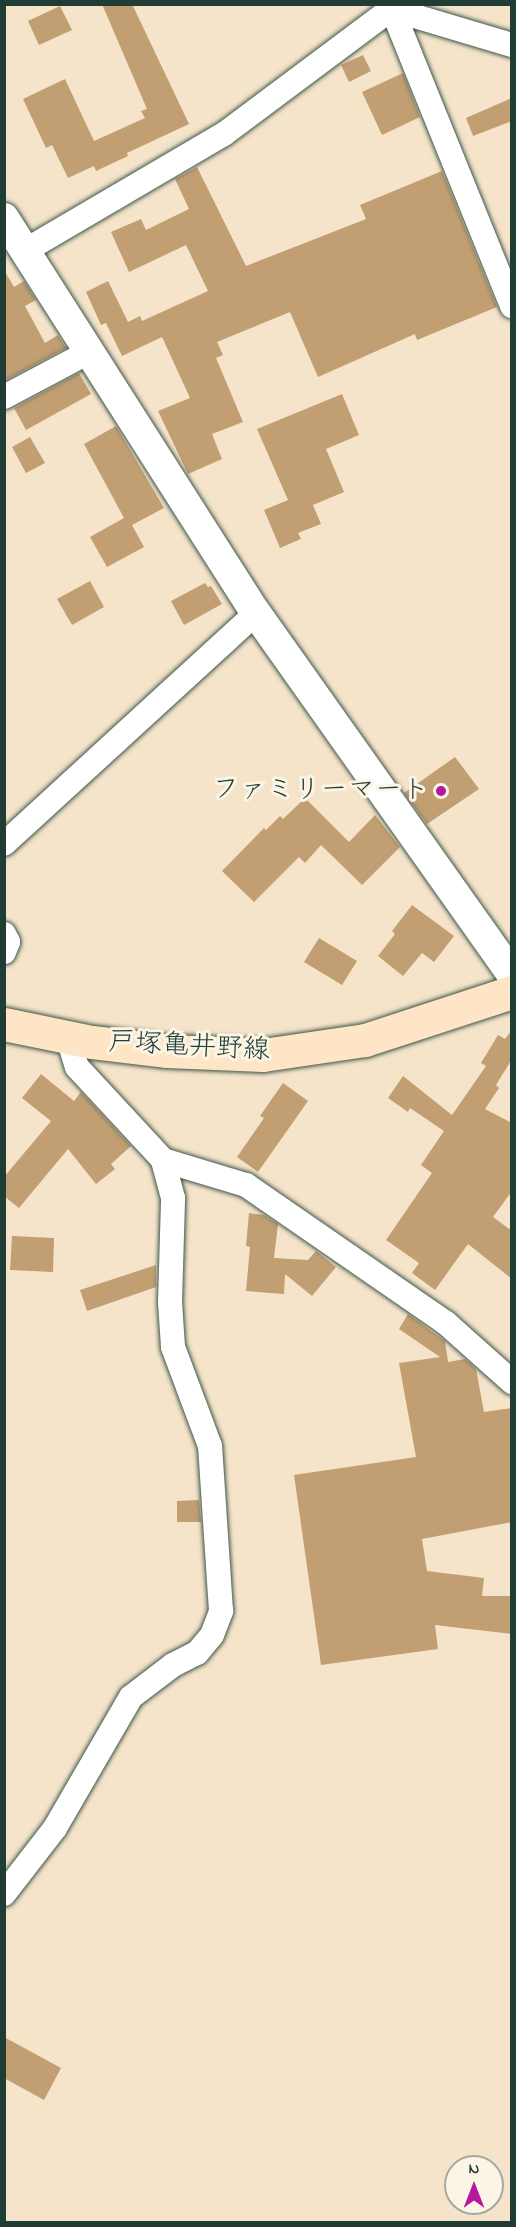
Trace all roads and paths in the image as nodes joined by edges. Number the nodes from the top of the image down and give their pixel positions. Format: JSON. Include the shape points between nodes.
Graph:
{"nodes":[{"id":1,"x":390,"y":7,"type":"edge"},
{"id":2,"x":512,"y":45,"type":"edge"},
{"id":3,"x":4,"y":218,"type":"edge"},
{"id":4,"x":26,"y":250,"type":"junction"},
{"id":5,"x":512,"y":306,"type":"edge"},
{"id":6,"x":89,"y":352,"type":"junction"},
{"id":7,"x":4,"y":397,"type":"edge"},
{"id":8,"x":256,"y":613,"type":"junction"},
{"id":9,"x":4,"y":844,"type":"edge"},
{"id":10,"x":4,"y":934,"type":"edge"},
{"id":11,"x":4,"y":952,"type":"edge"},
{"id":12,"x":512,"y":975,"type":"edge"},
{"id":13,"x":512,"y":992,"type":"edge"},
{"id":14,"x":4,"y":1024,"type":"edge"},
{"id":15,"x":68,"y":1038,"type":"junction"},
{"id":16,"x":163,"y":1160,"type":"junction"},
{"id":17,"x":512,"y":1382,"type":"edge"},
{"id":18,"x":4,"y":1894,"type":"edge"}],
"edges":[{"from":1,"to":2,"type":"street"},
{"from":1,"to":4,"type":"street","via":[[224,134]]},
{"from":1,"to":5,"type":"street"},
{"from":3,"to":4,"type":"street"},
{"from":4,"to":6,"type":"street"},
{"from":6,"to":7,"type":"street"},
{"from":6,"to":8,"type":"street"},
{"from":8,"to":9,"type":"street"},
{"from":8,"to":12,"type":"street"},
{"from":10,"to":11,"type":"street","via":[[8,942]]},
{"from":13,"to":15,"type":"main road","name":"戸塚亀井野線","via":[[365,1040],[263,1055],[167,1051]]},
{"from":14,"to":15,"type":"main road","name":"戸塚亀井野線"},
{"from":15,"to":16,"type":"street","via":[[77,1067]]},
{"from":16,"to":17,"type":"street","via":[[246,1185],[446,1323]]},
{"from":16,"to":18,"type":"street","via":[[173,1198],[173,1347],[210,1446],[221,1611],[212,1635],[197,1653],[166,1670],[131,1697],[55,1828]]}]}
